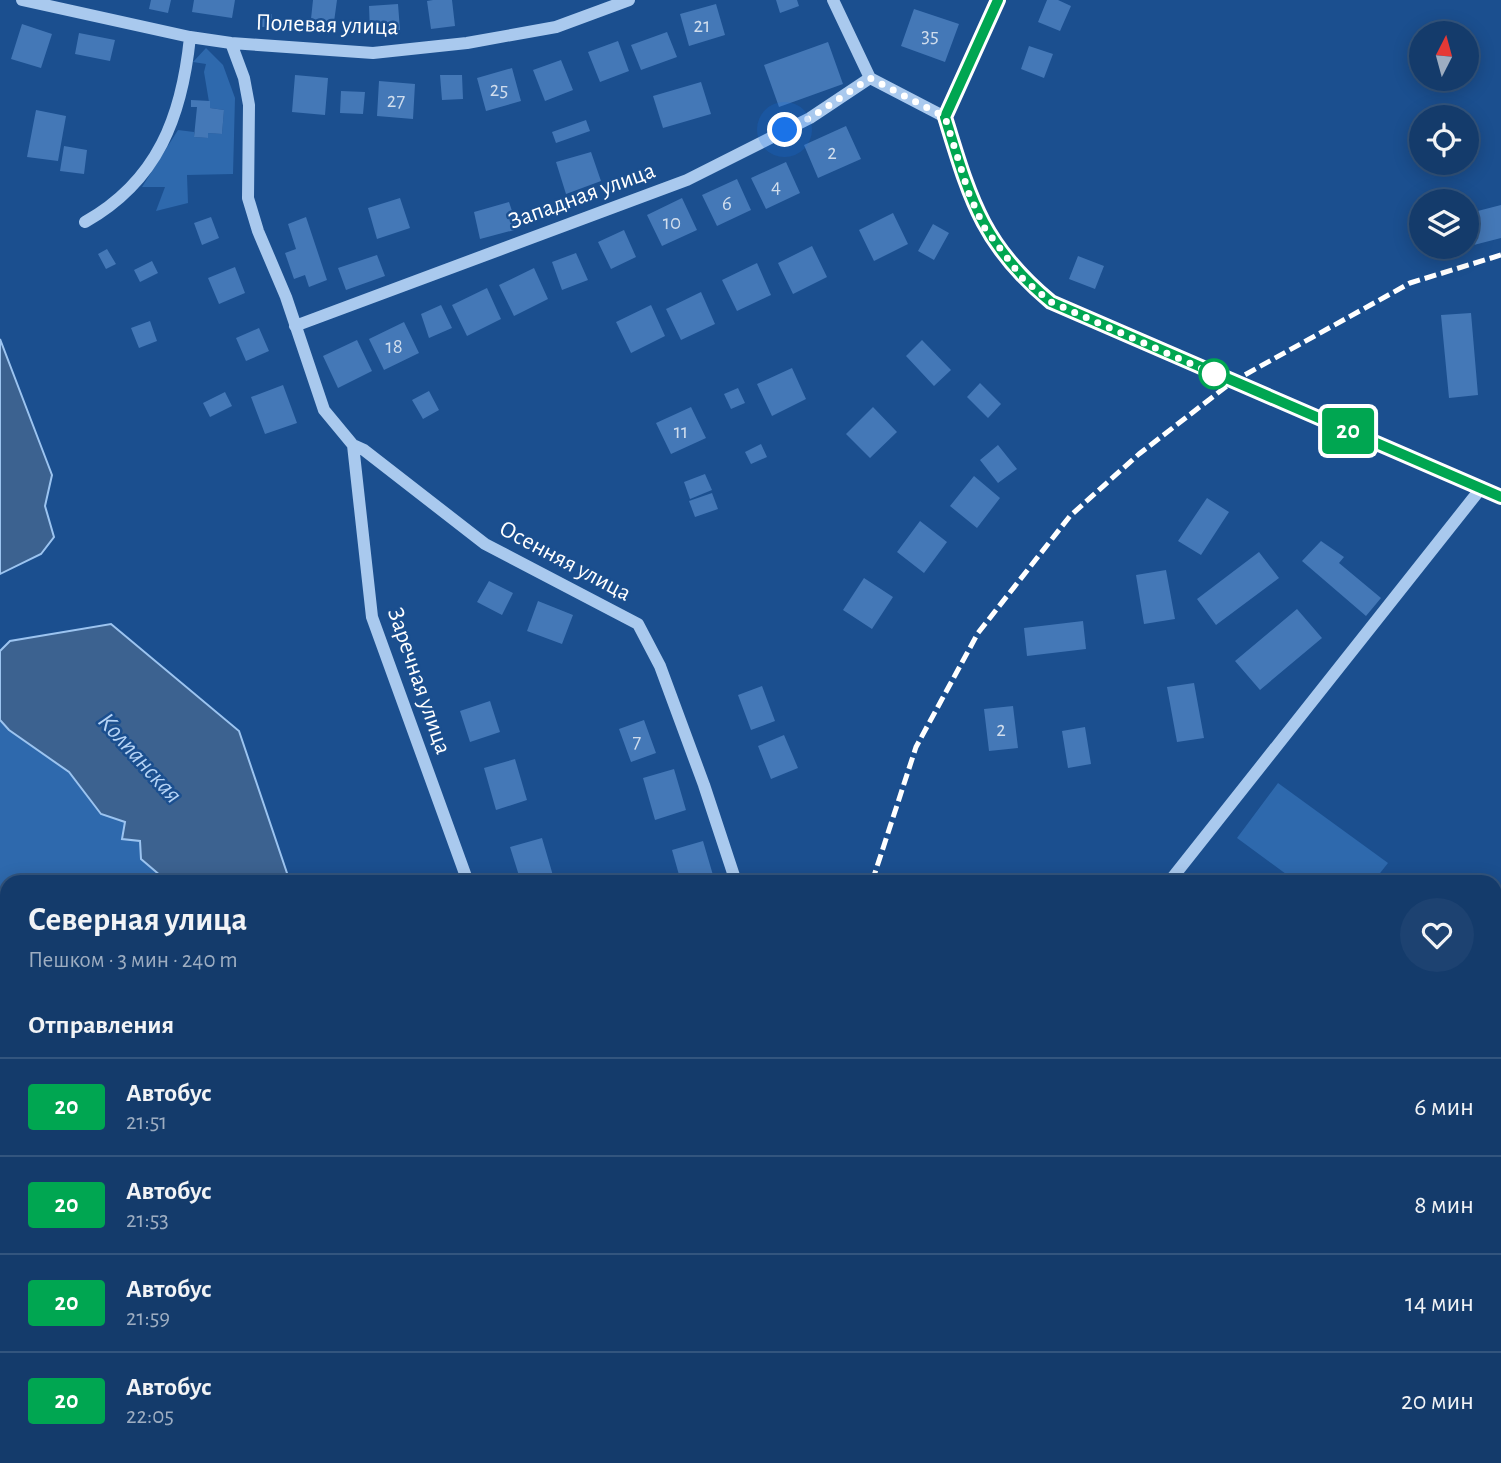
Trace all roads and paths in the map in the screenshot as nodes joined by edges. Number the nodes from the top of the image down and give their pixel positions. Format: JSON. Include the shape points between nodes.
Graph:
{"nodes":[{"id":1,"x":22,"y":0,"type":"edge"},
{"id":2,"x":629,"y":0,"type":"edge"},
{"id":3,"x":834,"y":0,"type":"edge"},
{"id":4,"x":998,"y":0,"type":"edge"},
{"id":5,"x":190,"y":37,"type":"junction"},
{"id":6,"x":230,"y":43,"type":"junction"},
{"id":7,"x":870,"y":78,"type":"junction"},
{"id":8,"x":945,"y":117,"type":"junction"},
{"id":9,"x":85,"y":222,"type":"dead end"},
{"id":10,"x":295,"y":326,"type":"junction"},
{"id":11,"x":353,"y":445,"type":"junction"},
{"id":12,"x":1482,"y":487,"type":"junction"},
{"id":13,"x":1501,"y":498,"type":"edge"},
{"id":14,"x":465,"y":875,"type":"edge"},
{"id":15,"x":734,"y":875,"type":"edge"},
{"id":16,"x":1175,"y":875,"type":"edge"}],
"edges":[{"from":1,"to":5,"type":"street","name":"Полевая улица"},
{"from":2,"to":6,"type":"street","name":"Полевая улица","via":[[556,27],[467,43],[373,53]]},
{"from":3,"to":7,"type":"street"},
{"from":4,"to":8,"type":"street"},
{"from":5,"to":6,"type":"street","name":"Полевая улица"},
{"from":5,"to":9,"type":"street","via":[[174,121],[149,167],[108,209]]},
{"from":6,"to":10,"type":"street","via":[[249,105],[248,198]]},
{"from":7,"to":8,"type":"street"},
{"from":7,"to":10,"type":"street","name":"Западная улица","via":[[810,118],[687,180]]},
{"from":8,"to":12,"type":"street","via":[[984,227],[1023,279],[1051,302]]},
{"from":10,"to":11,"type":"street","via":[[324,410]]},
{"from":11,"to":14,"type":"street","name":"Заречная улица","via":[[372,617]]},
{"from":11,"to":15,"type":"street","name":"Осенняя улица","via":[[485,544],[638,624],[664,678]]},
{"from":12,"to":13,"type":"street"},
{"from":12,"to":16,"type":"street"}]}
